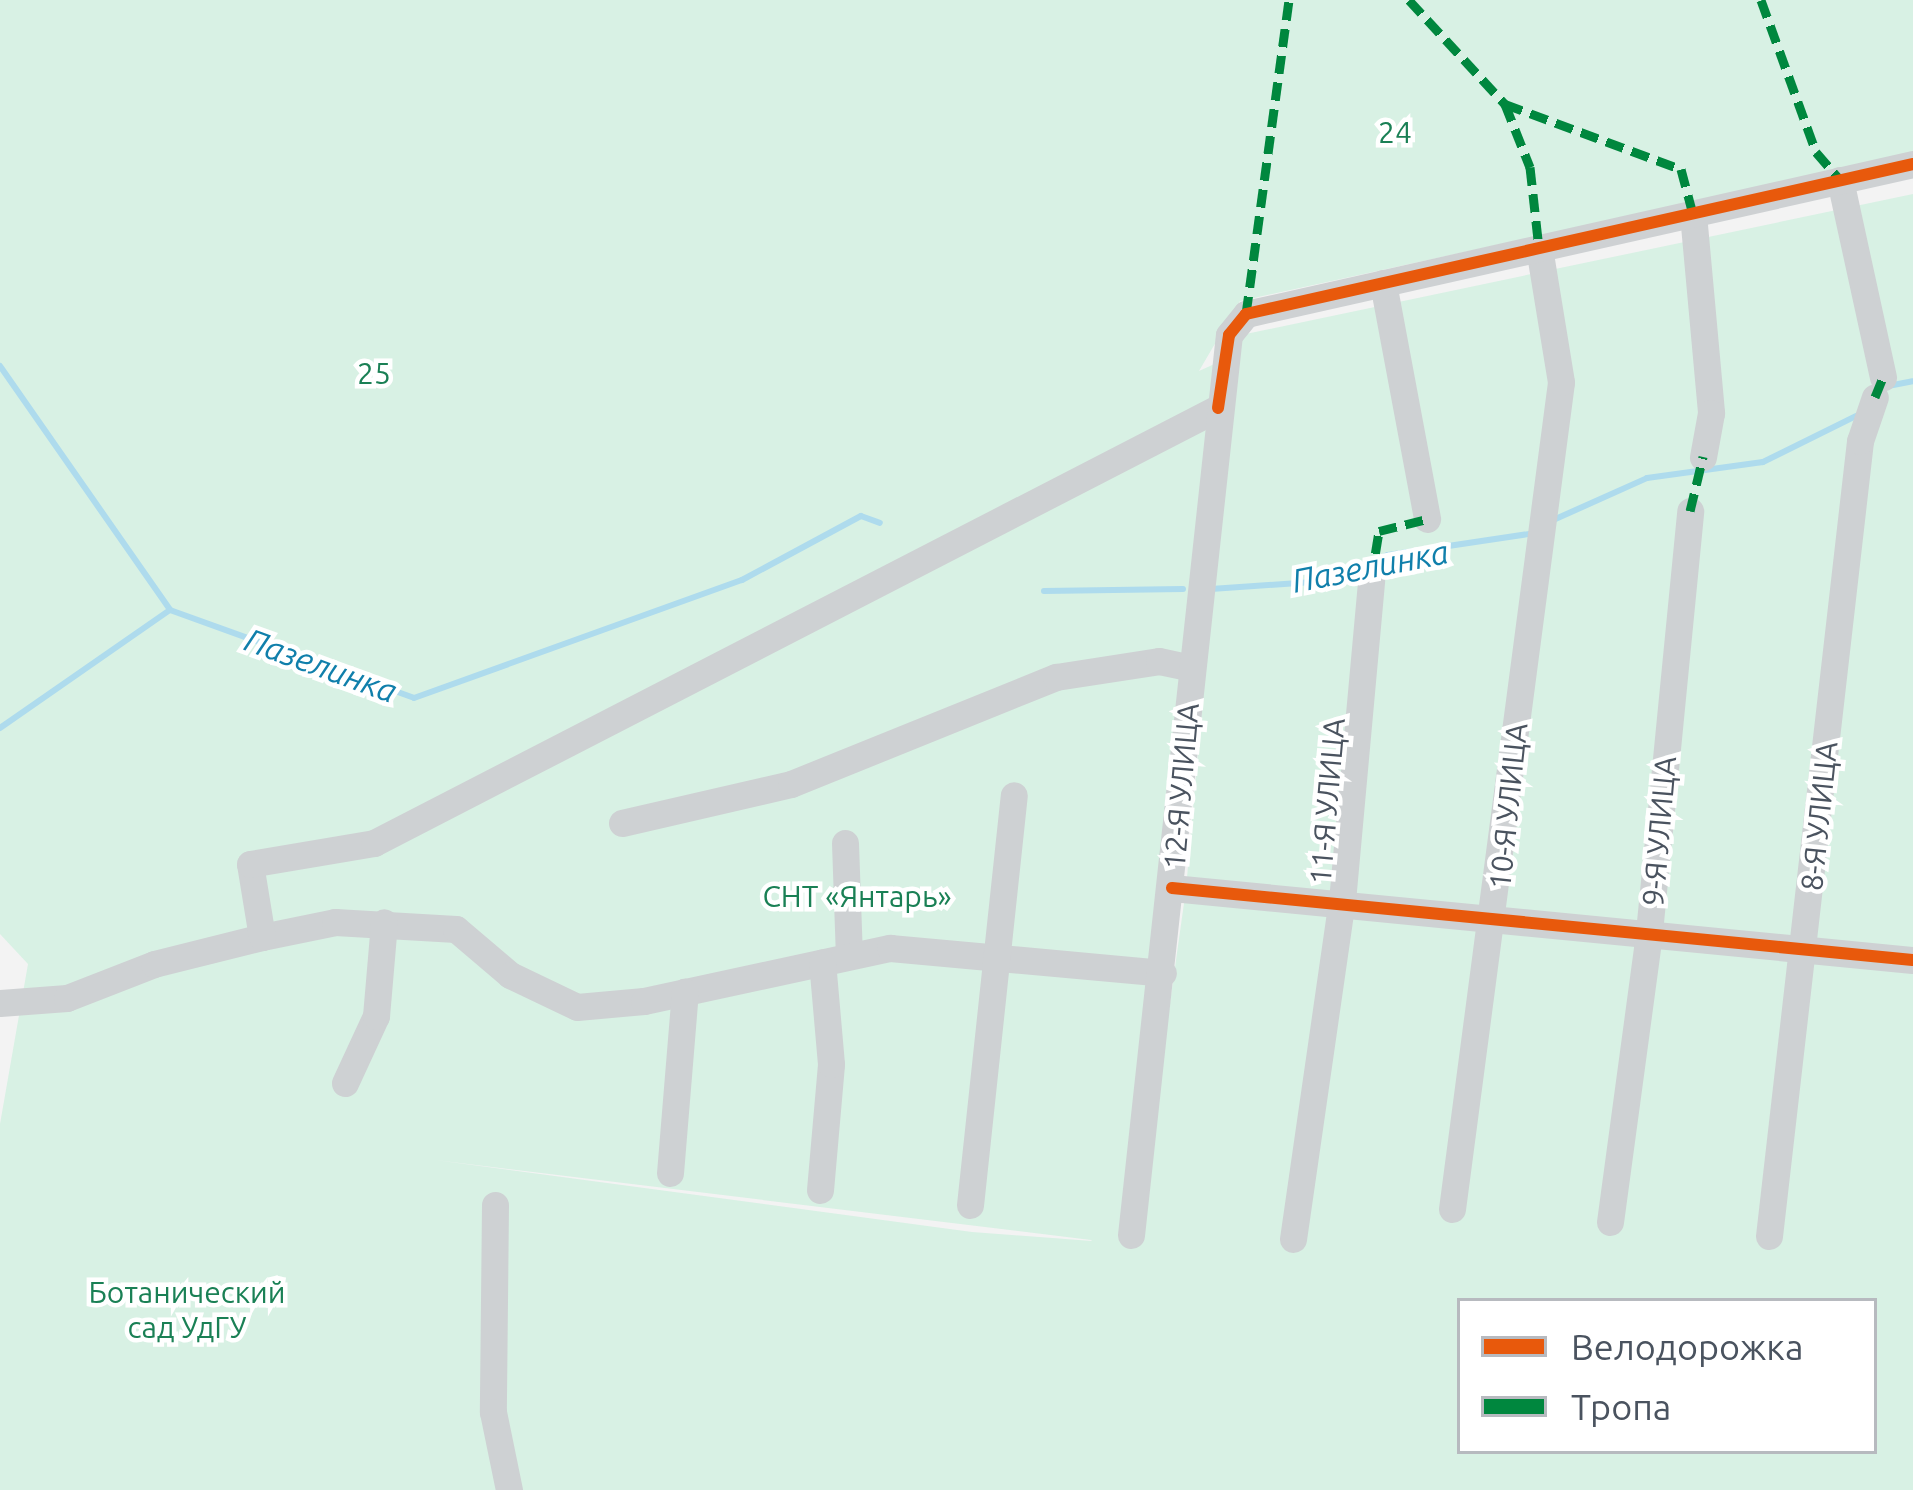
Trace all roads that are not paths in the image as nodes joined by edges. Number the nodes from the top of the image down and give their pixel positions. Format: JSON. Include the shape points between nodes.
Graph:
{"nodes":[{"id":1,"x":1913,"y":164,"type":"edge"},
{"id":2,"x":1840,"y":180,"type":"junction"},
{"id":3,"x":1693,"y":214,"type":"junction"},
{"id":4,"x":1539,"y":248,"type":"junction"},
{"id":5,"x":1383,"y":283,"type":"junction"},
{"id":6,"x":1218,"y":408,"type":"junction"},
{"id":7,"x":1703,"y":457,"type":"dead end"},
{"id":8,"x":1690,"y":511,"type":"dead end"},
{"id":9,"x":1427,"y":519,"type":"dead end"},
{"id":10,"x":1371,"y":580,"type":"dead end"},
{"id":11,"x":1191,"y":668,"type":"junction"},
{"id":12,"x":1014,"y":795,"type":"dead end"},
{"id":13,"x":622,"y":823,"type":"dead end"},
{"id":14,"x":845,"y":843,"type":"dead end"},
{"id":15,"x":1172,"y":888,"type":"junction"},
{"id":16,"x":1342,"y":901,"type":"junction"},
{"id":17,"x":1496,"y":916,"type":"junction"},
{"id":18,"x":383,"y":922,"type":"junction"},
{"id":19,"x":1649,"y":932,"type":"junction"},
{"id":20,"x":262,"y":937,"type":"junction"},
{"id":21,"x":1804,"y":948,"type":"junction"},
{"id":22,"x":836,"y":958,"type":"junction"},
{"id":23,"x":999,"y":960,"type":"junction"},
{"id":24,"x":1913,"y":960,"type":"edge"},
{"id":25,"x":1163,"y":974,"type":"junction"},
{"id":26,"x":685,"y":992,"type":"junction"},
{"id":27,"x":0,"y":1003,"type":"edge"},
{"id":28,"x":345,"y":1083,"type":"dead end"},
{"id":29,"x":670,"y":1173,"type":"dead end"},
{"id":30,"x":820,"y":1190,"type":"dead end"},
{"id":31,"x":495,"y":1205,"type":"dead end"},
{"id":32,"x":970,"y":1205,"type":"dead end"},
{"id":33,"x":1452,"y":1209,"type":"dead end"},
{"id":34,"x":1610,"y":1222,"type":"dead end"},
{"id":35,"x":1131,"y":1234,"type":"dead end"},
{"id":36,"x":1769,"y":1236,"type":"dead end"},
{"id":37,"x":1293,"y":1239,"type":"dead end"},
{"id":38,"x":509,"y":1490,"type":"edge"}],
"edges":[{"from":1,"to":2,"type":"street","name":"12-Я УЛИЦА"},
{"from":2,"to":3,"type":"street","name":"12-Я УЛИЦА"},
{"from":2,"to":21,"type":"street","name":"8-Я УЛИЦА","via":[[1879,387],[1860,441]]},
{"from":3,"to":4,"type":"street","name":"12-Я УЛИЦА"},
{"from":3,"to":7,"type":"street","via":[[1711,413]]},
{"from":4,"to":5,"type":"street","name":"12-Я УЛИЦА"},
{"from":4,"to":17,"type":"street","name":"10-Я УЛИЦА","via":[[1561,382]]},
{"from":5,"to":6,"type":"street","name":"12-Я УЛИЦА","via":[[1246,314],[1228,335]]},
{"from":5,"to":9,"type":"street"},
{"from":6,"to":11,"type":"street","name":"12-Я УЛИЦА"},
{"from":6,"to":20,"type":"street","via":[[374,843],[250,864]]},
{"from":8,"to":19,"type":"street","name":"9-Я УЛИЦА"},
{"from":10,"to":16,"type":"street","name":"11-Я УЛИЦА"},
{"from":11,"to":13,"type":"street","via":[[1160,661],[1056,677],[791,784]]},
{"from":11,"to":15,"type":"street","name":"12-Я УЛИЦА"},
{"from":12,"to":23,"type":"street"},
{"from":14,"to":22,"type":"street"},
{"from":15,"to":16,"type":"street"},
{"from":15,"to":25,"type":"street","name":"12-Я УЛИЦА"},
{"from":16,"to":17,"type":"street"},
{"from":16,"to":37,"type":"street","name":"11-Я УЛИЦА"},
{"from":17,"to":19,"type":"street"},
{"from":17,"to":33,"type":"street","name":"10-Я УЛИЦА"},
{"from":18,"to":20,"type":"street"},
{"from":18,"to":26,"type":"street","via":[[456,928],[510,975],[578,1007]]},
{"from":18,"to":28,"type":"street","via":[[376,1016]]},
{"from":19,"to":21,"type":"street"},
{"from":19,"to":34,"type":"street","name":"9-Я УЛИЦА"},
{"from":20,"to":27,"type":"street","via":[[154,964],[67,998]]},
{"from":21,"to":24,"type":"street"},
{"from":21,"to":36,"type":"street","name":"8-Я УЛИЦА"},
{"from":22,"to":23,"type":"street","via":[[890,948]]},
{"from":22,"to":26,"type":"street"},
{"from":22,"to":30,"type":"street"},
{"from":23,"to":25,"type":"street"},
{"from":23,"to":32,"type":"street"},
{"from":25,"to":35,"type":"street","name":"12-Я УЛИЦА"},
{"from":26,"to":29,"type":"street"},
{"from":31,"to":38,"type":"street","via":[[493,1412]]}]}
